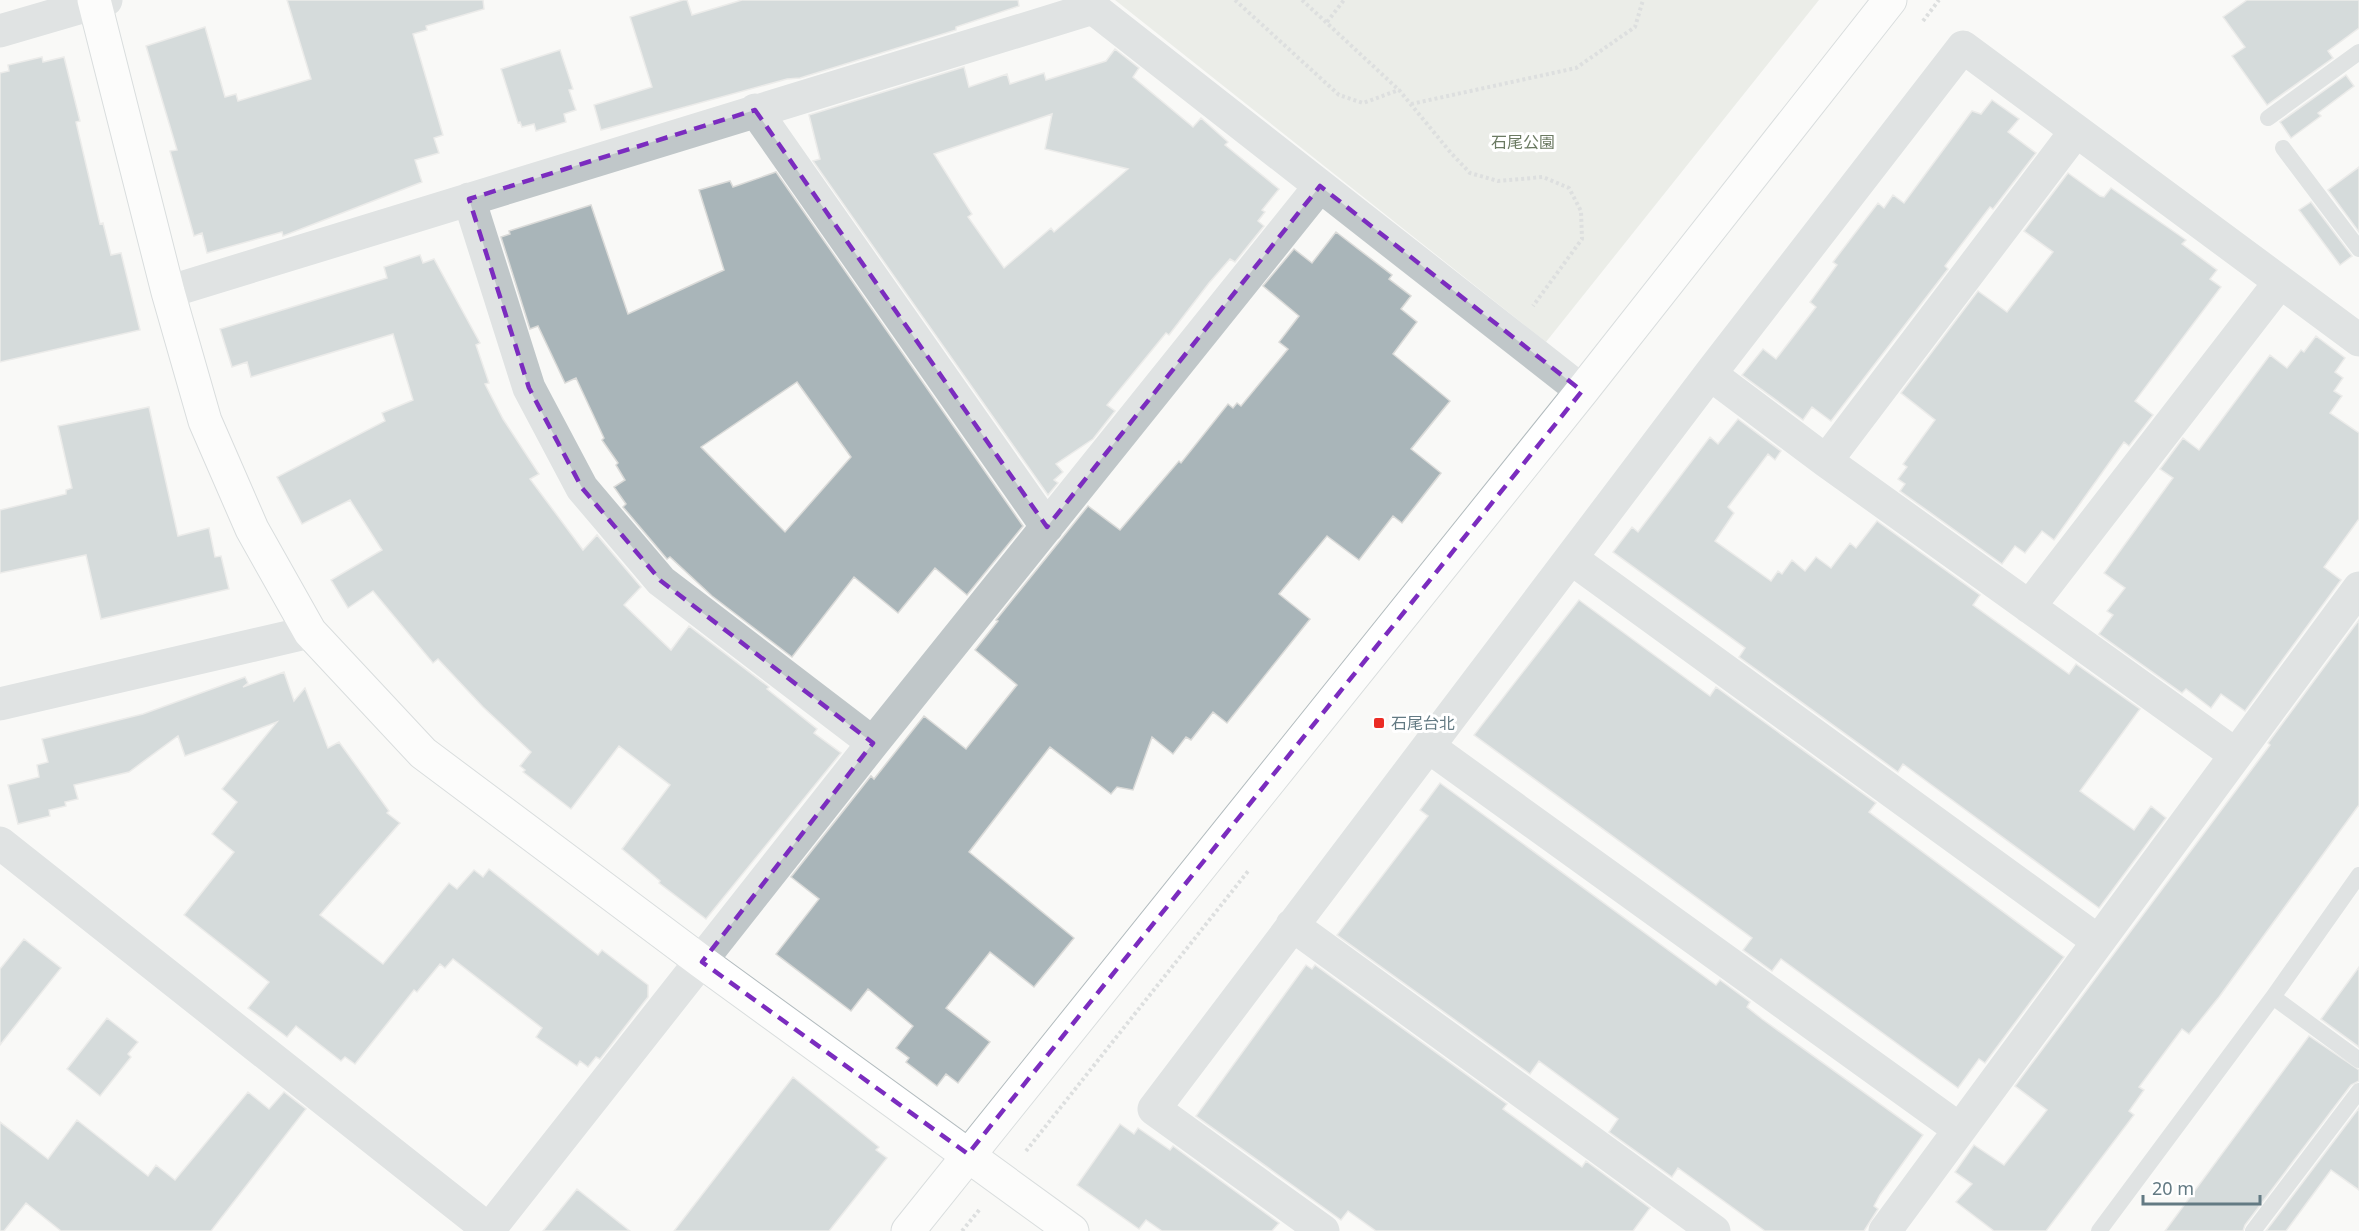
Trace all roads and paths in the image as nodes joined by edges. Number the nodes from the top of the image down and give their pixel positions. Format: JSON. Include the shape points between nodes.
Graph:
{"nodes":[{"id":1,"x":1235,"y":0,"type":"edge"},
{"id":2,"x":1302,"y":0,"type":"edge"},
{"id":3,"x":1344,"y":0,"type":"edge"},
{"id":4,"x":1643,"y":0,"type":"edge"},
{"id":5,"x":1890,"y":0,"type":"edge"},
{"id":6,"x":98,"y":1,"type":"edge"},
{"id":7,"x":1092,"y":4,"type":"edge"},
{"id":8,"x":1327,"y":22,"type":"junction"},
{"id":9,"x":0,"y":31,"type":"edge"},
{"id":10,"x":2359,"y":52,"type":"edge"},
{"id":11,"x":1399,"y":90,"type":"junction"},
{"id":12,"x":1411,"y":104,"type":"junction"},
{"id":13,"x":755,"y":110,"type":"junction"},
{"id":14,"x":2268,"y":118,"type":"dead end"},
{"id":15,"x":2076,"y":130,"type":"junction"},
{"id":16,"x":2283,"y":148,"type":"dead end"},
{"id":17,"x":1320,"y":186,"type":"junction"},
{"id":18,"x":469,"y":199,"type":"junction"},
{"id":19,"x":2359,"y":249,"type":"edge"},
{"id":20,"x":2280,"y":282,"type":"junction"},
{"id":21,"x":168,"y":292,"type":"junction"},
{"id":22,"x":1508,"y":332,"type":"junction"},
{"id":23,"x":2359,"y":340,"type":"edge"},
{"id":24,"x":1710,"y":374,"type":"junction"},
{"id":25,"x":1582,"y":391,"type":"junction"},
{"id":26,"x":1826,"y":461,"type":"junction"},
{"id":27,"x":1047,"y":526,"type":"junction"},
{"id":28,"x":1572,"y":559,"type":"junction"},
{"id":29,"x":2359,"y":588,"type":"edge"},
{"id":30,"x":2029,"y":607,"type":"junction"},
{"id":31,"x":310,"y":632,"type":"junction"},
{"id":32,"x":0,"y":704,"type":"edge"},
{"id":33,"x":873,"y":743,"type":"junction"},
{"id":34,"x":1429,"y":747,"type":"junction"},
{"id":35,"x":2236,"y":755,"type":"junction"},
{"id":36,"x":0,"y":843,"type":"edge"},
{"id":37,"x":2359,"y":875,"type":"edge"},
{"id":38,"x":1293,"y":925,"type":"junction"},
{"id":39,"x":2098,"y":941,"type":"junction"},
{"id":40,"x":702,"y":962,"type":"junction"},
{"id":41,"x":2273,"y":997,"type":"junction"},
{"id":42,"x":2359,"y":1060,"type":"edge"},
{"id":43,"x":2359,"y":1091,"type":"edge"},
{"id":44,"x":1959,"y":1129,"type":"junction"},
{"id":45,"x":968,"y":1154,"type":"junction"},
{"id":46,"x":1309,"y":1227,"type":"edge"},
{"id":47,"x":488,"y":1231,"type":"edge"},
{"id":48,"x":908,"y":1231,"type":"edge"},
{"id":49,"x":1072,"y":1231,"type":"edge"},
{"id":50,"x":1714,"y":1231,"type":"edge"},
{"id":51,"x":1885,"y":1231,"type":"edge"},
{"id":52,"x":2100,"y":1231,"type":"edge"},
{"id":53,"x":2253,"y":1231,"type":"edge"}],
"edges":[{"from":1,"to":11,"type":"path","via":[[1339,95],[1363,103]]},
{"from":2,"to":8,"type":"path"},
{"from":3,"to":8,"type":"path"},
{"from":4,"to":12,"type":"path","via":[[1635,27],[1576,68]]},
{"from":5,"to":25,"type":"street"},
{"from":6,"to":9,"type":"street"},
{"from":6,"to":21,"type":"street"},
{"from":7,"to":13,"type":"street"},
{"from":7,"to":17,"type":"street"},
{"from":8,"to":11,"type":"path"},
{"from":10,"to":14,"type":"lane"},
{"from":11,"to":12,"type":"path"},
{"from":12,"to":22,"type":"path","via":[[1470,173],[1498,181],[1543,177],[1569,188],[1581,211],[1582,239],[1537,302]]},
{"from":13,"to":18,"type":"street"},
{"from":13,"to":27,"type":"street"},
{"from":15,"to":20,"type":"street"},
{"from":15,"to":24,"type":"street","via":[[1963,47]]},
{"from":15,"to":26,"type":"street"},
{"from":16,"to":19,"type":"lane"},
{"from":17,"to":22,"type":"street"},
{"from":17,"to":27,"type":"street"},
{"from":18,"to":21,"type":"street"},
{"from":18,"to":33,"type":"street","via":[[529,388],[582,488],[661,581]]},
{"from":20,"to":23,"type":"street"},
{"from":20,"to":30,"type":"street"},
{"from":21,"to":31,"type":"street","via":[[205,421],[252,529]]},
{"from":22,"to":25,"type":"street"},
{"from":24,"to":26,"type":"street"},
{"from":24,"to":28,"type":"street"},
{"from":25,"to":45,"type":"street"},
{"from":26,"to":30,"type":"street"},
{"from":27,"to":33,"type":"street"},
{"from":28,"to":34,"type":"street"},
{"from":28,"to":39,"type":"street"},
{"from":29,"to":35,"type":"street"},
{"from":30,"to":35,"type":"street"},
{"from":31,"to":32,"type":"street"},
{"from":31,"to":40,"type":"street","via":[[423,753]]},
{"from":33,"to":40,"type":"street"},
{"from":34,"to":38,"type":"street"},
{"from":34,"to":44,"type":"street"},
{"from":35,"to":39,"type":"street"},
{"from":36,"to":47,"type":"street"},
{"from":37,"to":41,"type":"lane"},
{"from":38,"to":46,"type":"street","via":[[1154,1109]]},
{"from":38,"to":50,"type":"street"},
{"from":39,"to":44,"type":"street"},
{"from":40,"to":45,"type":"street"},
{"from":40,"to":47,"type":"street"},
{"from":41,"to":42,"type":"lane"},
{"from":41,"to":52,"type":"lane"},
{"from":43,"to":53,"type":"lane"},
{"from":44,"to":51,"type":"street"},
{"from":45,"to":48,"type":"street"},
{"from":45,"to":49,"type":"street"}]}
